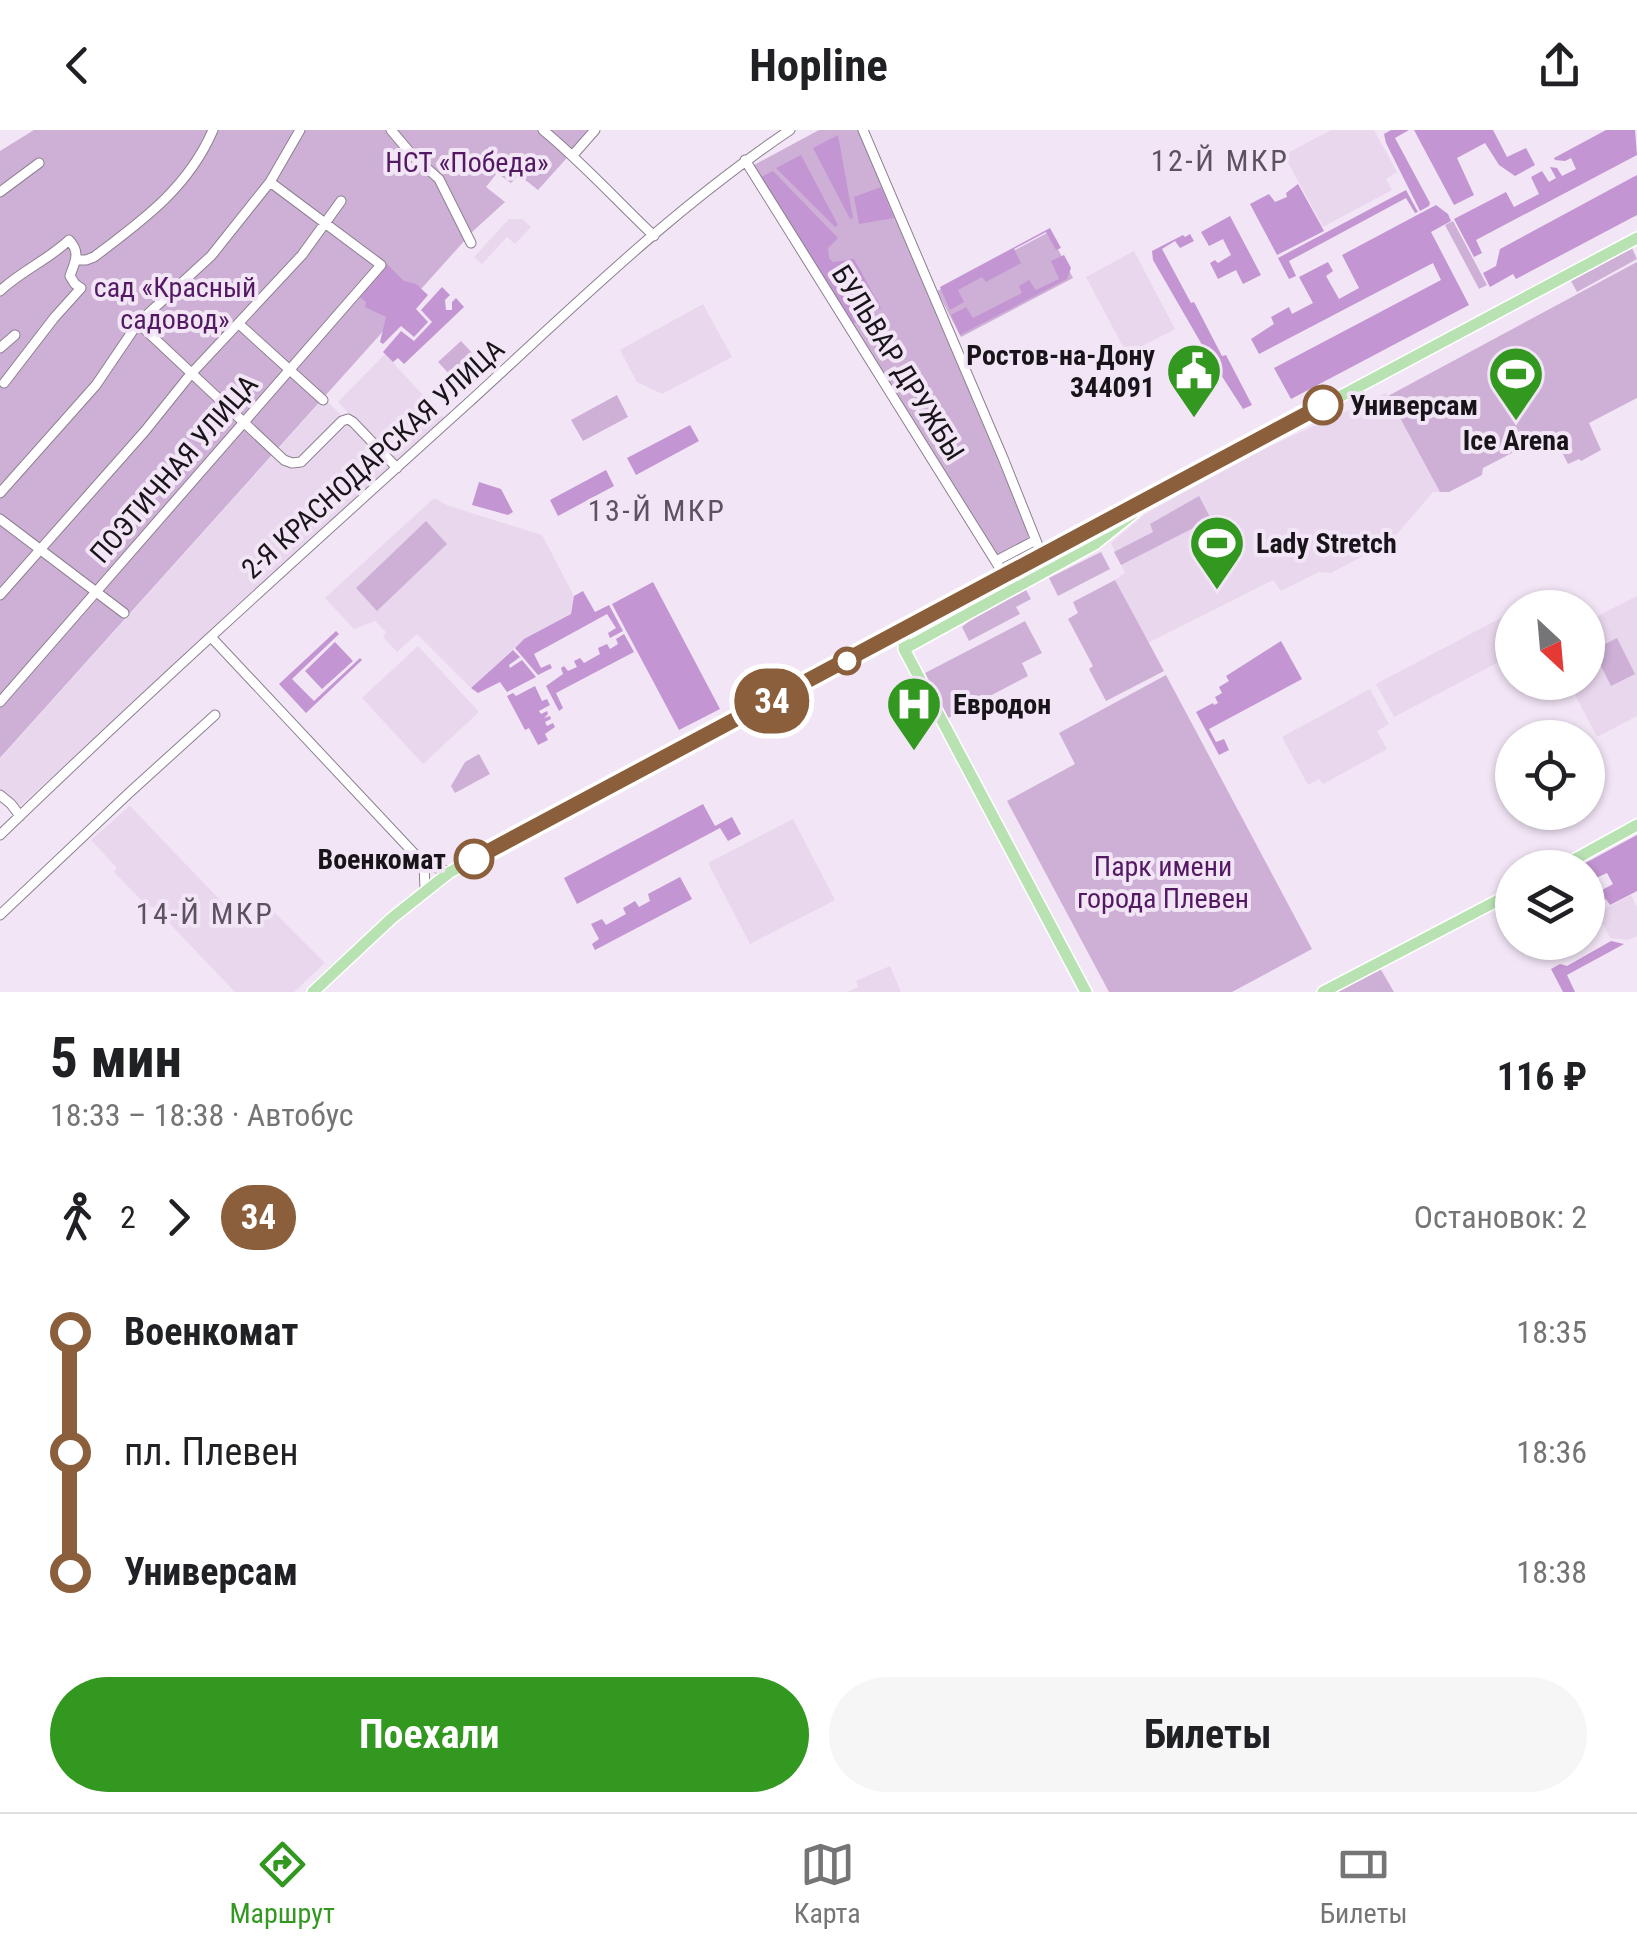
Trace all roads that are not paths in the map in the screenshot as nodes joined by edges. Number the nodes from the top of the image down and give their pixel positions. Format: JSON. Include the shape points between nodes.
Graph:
{"nodes":[{"id":1,"x":213,"y":130,"type":"edge"},
{"id":2,"x":300,"y":130,"type":"edge"},
{"id":3,"x":392,"y":130,"type":"edge"},
{"id":4,"x":543,"y":130,"type":"edge"},
{"id":5,"x":595,"y":130,"type":"edge"},
{"id":6,"x":793,"y":130,"type":"edge"},
{"id":7,"x":863,"y":130,"type":"edge"},
{"id":8,"x":573,"y":155,"type":"junction"},
{"id":9,"x":746,"y":162,"type":"junction"},
{"id":10,"x":39,"y":163,"type":"dead end"},
{"id":11,"x":270,"y":182,"type":"junction"},
{"id":12,"x":0,"y":192,"type":"edge"},
{"id":13,"x":341,"y":201,"type":"dead end"},
{"id":14,"x":326,"y":224,"type":"junction"},
{"id":15,"x":654,"y":236,"type":"junction"},
{"id":16,"x":1637,"y":238,"type":"edge"},
{"id":17,"x":471,"y":243,"type":"dead end"},
{"id":18,"x":76,"y":260,"type":"junction"},
{"id":19,"x":0,"y":291,"type":"edge"},
{"id":20,"x":138,"y":324,"type":"junction"},
{"id":21,"x":239,"y":324,"type":"junction"},
{"id":22,"x":15,"y":335,"type":"dead end"},
{"id":23,"x":0,"y":348,"type":"edge"},
{"id":24,"x":291,"y":370,"type":"junction"},
{"id":25,"x":190,"y":374,"type":"junction"},
{"id":26,"x":4,"y":382,"type":"dead end"},
{"id":27,"x":324,"y":400,"type":"dead end"},
{"id":28,"x":245,"y":423,"type":"junction"},
{"id":29,"x":397,"y":468,"type":"junction"},
{"id":30,"x":0,"y":493,"type":"edge"},
{"id":31,"x":1153,"y":496,"type":"junction"},
{"id":32,"x":0,"y":518,"type":"edge"},
{"id":33,"x":1036,"y":540,"type":"junction"},
{"id":34,"x":42,"y":549,"type":"junction"},
{"id":35,"x":1042,"y":555,"type":"junction"},
{"id":36,"x":996,"y":561,"type":"junction"},
{"id":37,"x":1048,"y":570,"type":"junction"},
{"id":38,"x":1005,"y":576,"type":"junction"},
{"id":39,"x":1013,"y":589,"type":"junction"},
{"id":40,"x":97,"y":591,"type":"junction"},
{"id":41,"x":0,"y":595,"type":"edge"},
{"id":42,"x":124,"y":612,"type":"dead end"},
{"id":43,"x":905,"y":630,"type":"junction"},
{"id":44,"x":211,"y":636,"type":"junction"},
{"id":45,"x":886,"y":641,"type":"junction"},
{"id":46,"x":904,"y":649,"type":"junction"},
{"id":47,"x":0,"y":702,"type":"edge"},
{"id":48,"x":215,"y":715,"type":"dead end"},
{"id":49,"x":0,"y":795,"type":"edge"},
{"id":50,"x":20,"y":816,"type":"junction"},
{"id":51,"x":1637,"y":825,"type":"edge"},
{"id":52,"x":0,"y":835,"type":"edge"},
{"id":53,"x":1592,"y":850,"type":"edge"},
{"id":54,"x":424,"y":864,"type":"junction"},
{"id":55,"x":450,"y":872,"type":"junction"},
{"id":56,"x":426,"y":890,"type":"junction"},
{"id":57,"x":1495,"y":902,"type":"edge"},
{"id":58,"x":0,"y":916,"type":"edge"},
{"id":59,"x":313,"y":992,"type":"edge"},
{"id":60,"x":1086,"y":992,"type":"edge"},
{"id":61,"x":1322,"y":992,"type":"edge"}],
"edges":[{"from":1,"to":18,"type":"street","via":[[192,169],[145,219],[94,256]]},
{"from":2,"to":11,"type":"street"},
{"from":3,"to":17,"type":"street","via":[[439,180]]},
{"from":4,"to":8,"type":"street"},
{"from":5,"to":8,"type":"street"},
{"from":6,"to":9,"type":"street","name":"2-Я КРАСНОДАРСКАЯ УЛИЦА"},
{"from":7,"to":33,"type":"street","name":"БУЛЬВАР ДРУЖБЫ"},
{"from":8,"to":15,"type":"street"},
{"from":9,"to":15,"type":"street","name":"2-Я КРАСНОДАРСКАЯ УЛИЦА"},
{"from":9,"to":36,"type":"street","name":"БУЛЬВАР ДРУЖБЫ"},
{"from":10,"to":12,"type":"street"},
{"from":11,"to":14,"type":"street"},
{"from":11,"to":20,"type":"street","via":[[210,256]]},
{"from":13,"to":14,"type":"street"},
{"from":14,"to":21,"type":"street"},
{"from":14,"to":24,"type":"street","name":"ПОЭТИЧНАЯ УЛИЦА","via":[[382,265]]},
{"from":15,"to":29,"type":"street","name":"2-Я КРАСНОДАРСКАЯ УЛИЦА"},
{"from":16,"to":31,"type":"main road"},
{"from":18,"to":19,"type":"street","via":[[70,240]]},
{"from":18,"to":26,"type":"street","via":[[70,276],[81,288]]},
{"from":20,"to":25,"type":"street"},
{"from":20,"to":30,"type":"street","via":[[96,386]]},
{"from":21,"to":24,"type":"street"},
{"from":21,"to":25,"type":"street"},
{"from":22,"to":23,"type":"street"},
{"from":24,"to":27,"type":"street"},
{"from":24,"to":28,"type":"street","name":"ПОЭТИЧНАЯ УЛИЦА"},
{"from":25,"to":28,"type":"street"},
{"from":25,"to":34,"type":"street"},
{"from":28,"to":29,"type":"street","via":[[292,463],[348,419]]},
{"from":28,"to":40,"type":"street","name":"ПОЭТИЧНАЯ УЛИЦА"},
{"from":29,"to":44,"type":"street","name":"2-Я КРАСНОДАРСКАЯ УЛИЦА"},
{"from":31,"to":35,"type":"main road"},
{"from":31,"to":37,"type":"main road","via":[[1095,544]]},
{"from":32,"to":34,"type":"street"},
{"from":33,"to":35,"type":"street","name":"БУЛЬВАР ДРУЖБЫ"},
{"from":33,"to":36,"type":"street"},
{"from":34,"to":40,"type":"street"},
{"from":34,"to":41,"type":"street"},
{"from":35,"to":37,"type":"street","name":"БУЛЬВАР ДРУЖБЫ"},
{"from":35,"to":38,"type":"main road"},
{"from":36,"to":38,"type":"street","name":"БУЛЬВАР ДРУЖБЫ"},
{"from":37,"to":39,"type":"main road"},
{"from":38,"to":39,"type":"street","name":"БУЛЬВАР ДРУЖБЫ"},
{"from":38,"to":43,"type":"main road"},
{"from":39,"to":46,"type":"main road"},
{"from":40,"to":42,"type":"street"},
{"from":40,"to":47,"type":"street","name":"ПОЭТИЧНАЯ УЛИЦА"},
{"from":43,"to":45,"type":"main road"},
{"from":43,"to":46,"type":"main road"},
{"from":44,"to":50,"type":"street","name":"2-Я КРАСНОДАРСКАЯ УЛИЦА"},
{"from":44,"to":54,"type":"street"},
{"from":45,"to":46,"type":"main road"},
{"from":45,"to":55,"type":"main road"},
{"from":46,"to":60,"type":"main road"},
{"from":48,"to":58,"type":"street"},
{"from":49,"to":50,"type":"street"},
{"from":50,"to":52,"type":"street","name":"2-Я КРАСНОДАРСКАЯ УЛИЦА"},
{"from":51,"to":53,"type":"main road"},
{"from":54,"to":55,"type":"street"},
{"from":54,"to":56,"type":"street"},
{"from":55,"to":56,"type":"main road"},
{"from":56,"to":59,"type":"main road"},
{"from":57,"to":61,"type":"main road"}]}
